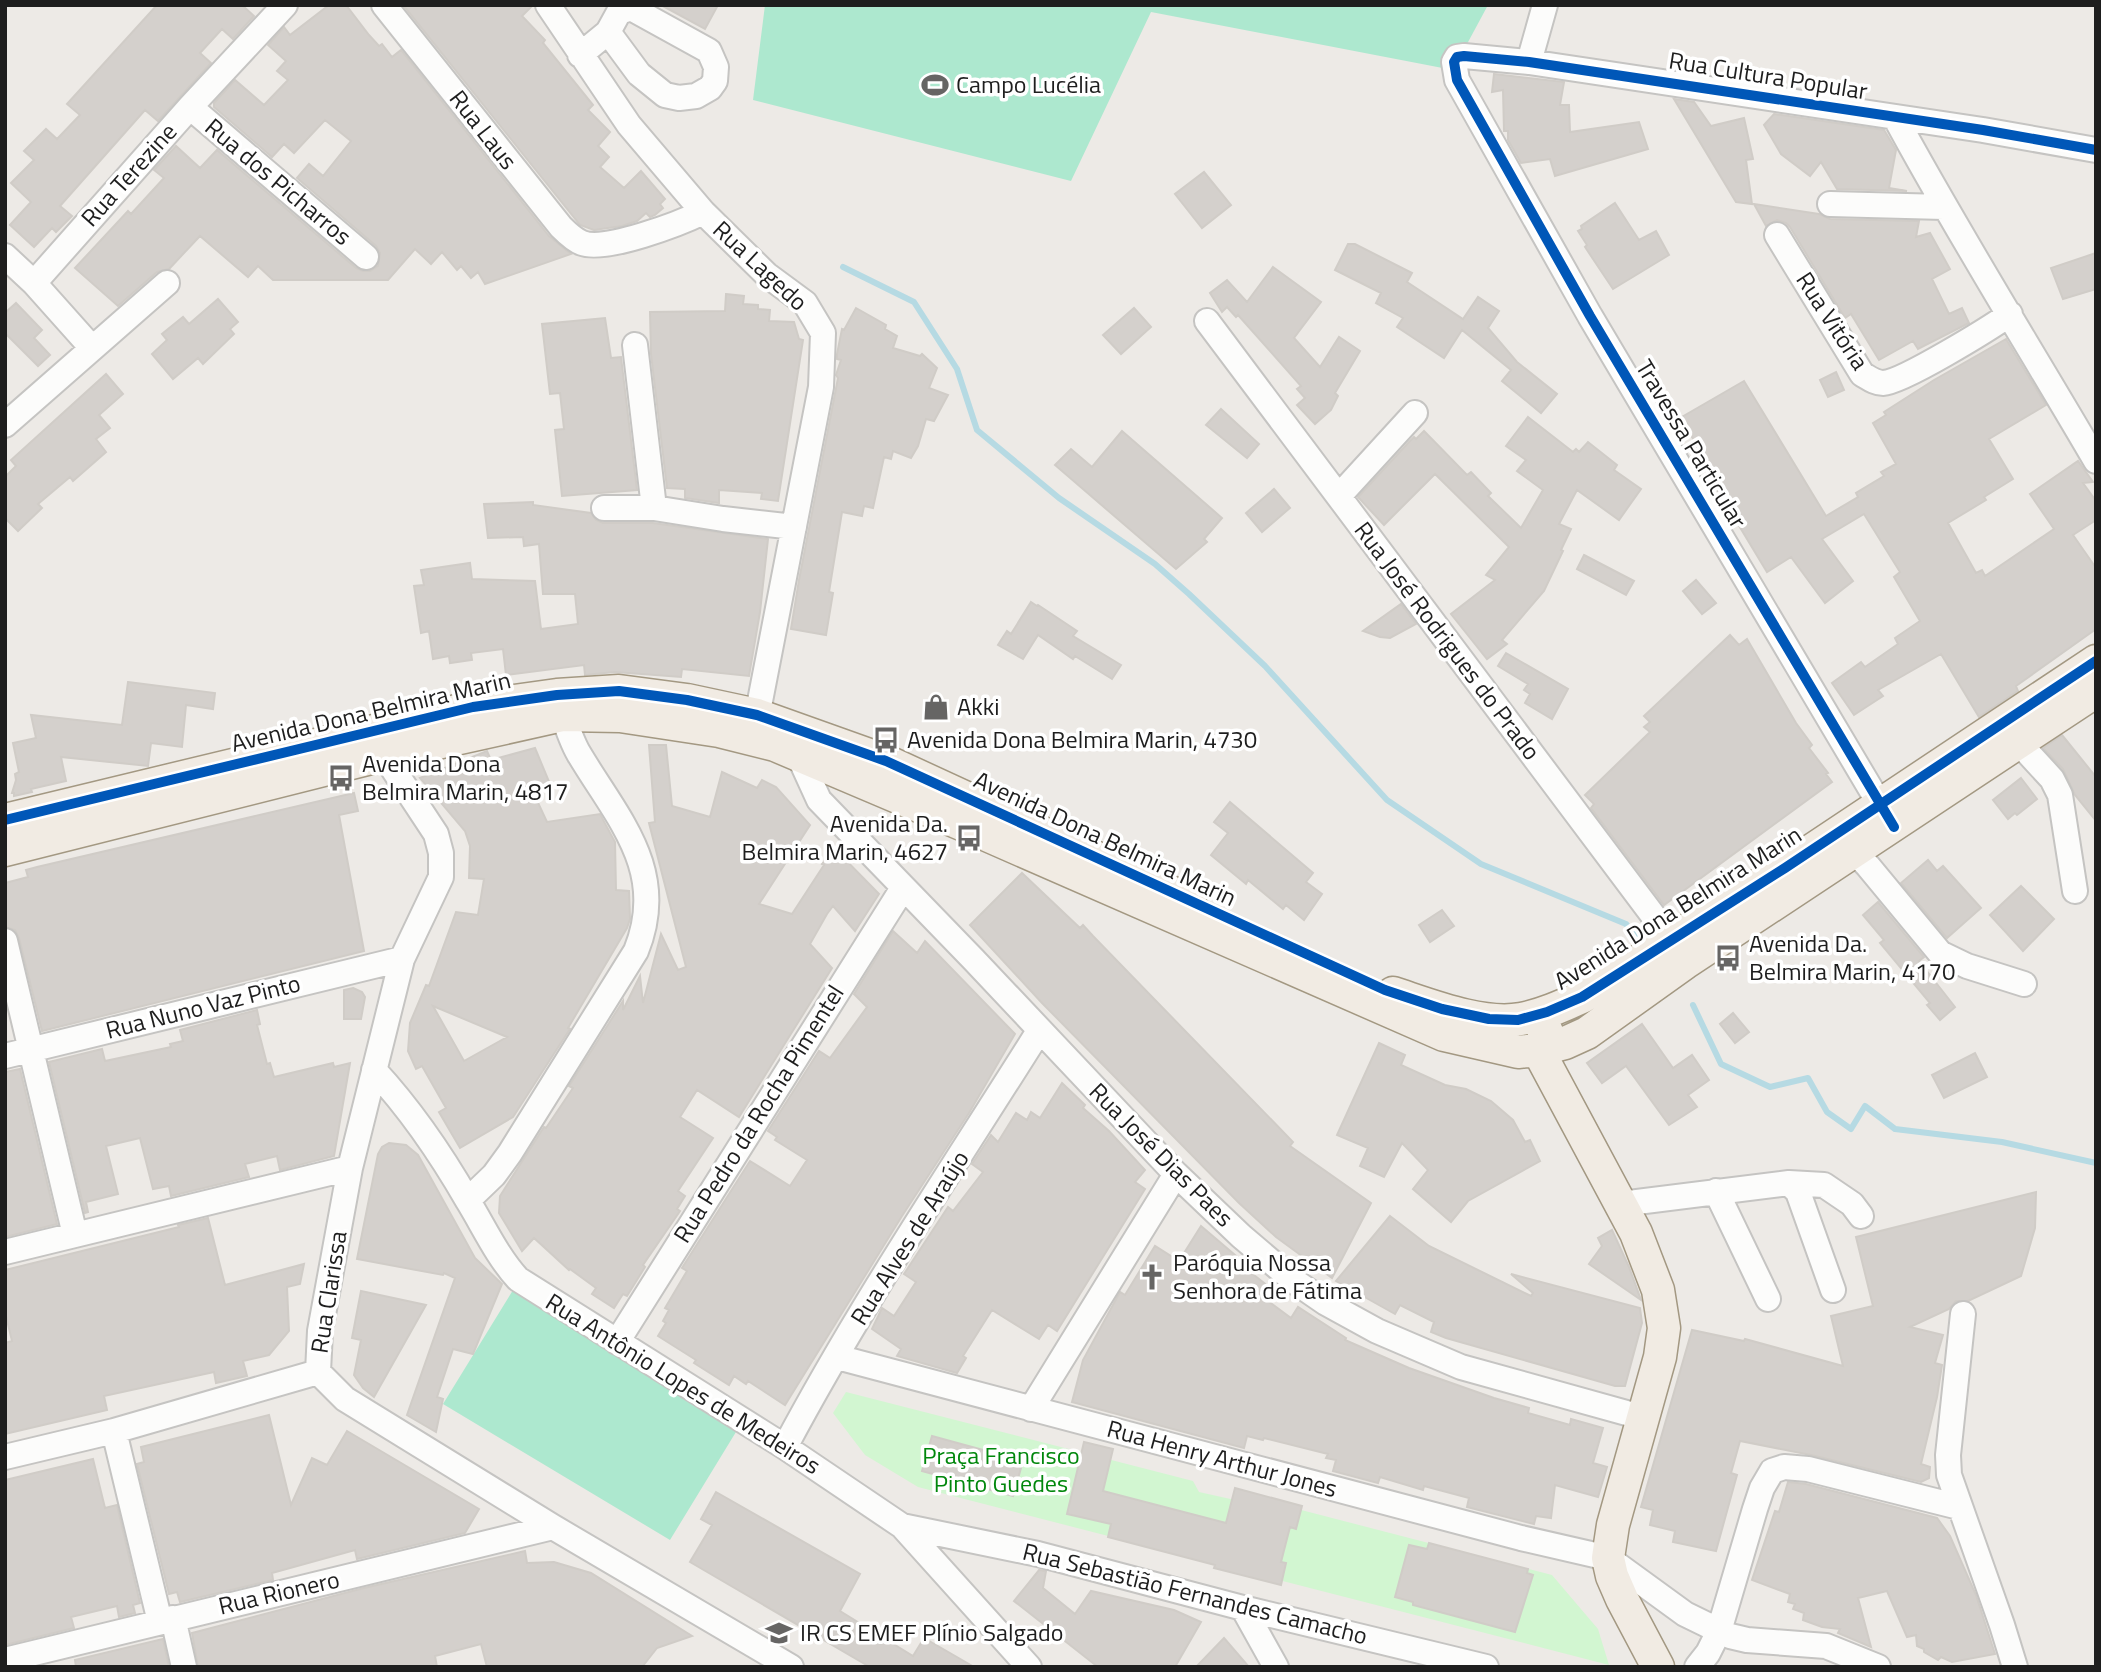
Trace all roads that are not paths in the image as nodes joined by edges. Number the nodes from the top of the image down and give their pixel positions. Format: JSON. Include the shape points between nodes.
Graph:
{"nodes":[{"id":1,"x":285,"y":5,"type":"edge"},
{"id":2,"x":384,"y":5,"type":"edge"},
{"id":3,"x":548,"y":5,"type":"edge"},
{"id":4,"x":1545,"y":5,"type":"edge"},
{"id":5,"x":608,"y":32,"type":"dead end"},
{"id":6,"x":580,"y":54,"type":"junction"},
{"id":7,"x":1529,"y":62,"type":"junction"},
{"id":8,"x":1457,"y":80,"type":"joint"},
{"id":9,"x":190,"y":107,"type":"junction"},
{"id":10,"x":1895,"y":117,"type":"junction"},
{"id":11,"x":2096,"y":150,"type":"edge"},
{"id":12,"x":1830,"y":204,"type":"dead end"},
{"id":13,"x":1944,"y":207,"type":"junction"},
{"id":14,"x":703,"y":212,"type":"junction"},
{"id":15,"x":1777,"y":235,"type":"dead end"},
{"id":16,"x":5,"y":256,"type":"edge"},
{"id":17,"x":366,"y":257,"type":"dead end"},
{"id":18,"x":167,"y":282,"type":"dead end"},
{"id":19,"x":34,"y":283,"type":"junction"},
{"id":20,"x":2010,"y":313,"type":"junction"},
{"id":21,"x":1207,"y":321,"type":"dead end"},
{"id":22,"x":635,"y":345,"type":"dead end"},
{"id":23,"x":92,"y":348,"type":"junction"},
{"id":24,"x":1415,"y":412,"type":"dead end"},
{"id":25,"x":5,"y":425,"type":"edge"},
{"id":26,"x":2096,"y":461,"type":"edge"},
{"id":27,"x":1339,"y":496,"type":"junction"},
{"id":28,"x":604,"y":508,"type":"dead end"},
{"id":29,"x":654,"y":508,"type":"junction"},
{"id":30,"x":794,"y":527,"type":"junction"},
{"id":31,"x":2096,"y":661,"type":"edge"},
{"id":32,"x":2096,"y":691,"type":"edge"},
{"id":33,"x":560,"y":705,"type":"junction"},
{"id":34,"x":755,"y":727,"type":"junction"},
{"id":35,"x":2010,"y":733,"type":"junction"},
{"id":36,"x":376,"y":743,"type":"junction"},
{"id":37,"x":812,"y":759,"type":"junction"},
{"id":38,"x":1887,"y":815,"type":"junction"},
{"id":39,"x":5,"y":820,"type":"edge"},
{"id":40,"x":1846,"y":842,"type":"junction"},
{"id":41,"x":5,"y":850,"type":"edge"},
{"id":42,"x":903,"y":888,"type":"junction"},
{"id":43,"x":2075,"y":891,"type":"dead end"},
{"id":44,"x":5,"y":941,"type":"edge"},
{"id":45,"x":1679,"y":953,"type":"junction"},
{"id":46,"x":402,"y":959,"type":"junction"},
{"id":47,"x":2024,"y":984,"type":"dead end"},
{"id":48,"x":1582,"y":997,"type":"junction"},
{"id":49,"x":1039,"y":1031,"type":"junction"},
{"id":50,"x":1552,"y":1046,"type":"junction"},
{"id":51,"x":32,"y":1050,"type":"junction"},
{"id":52,"x":5,"y":1056,"type":"edge"},
{"id":53,"x":374,"y":1070,"type":"junction"},
{"id":54,"x":350,"y":1168,"type":"junction"},
{"id":55,"x":1176,"y":1174,"type":"junction"},
{"id":56,"x":1789,"y":1183,"type":"junction"},
{"id":57,"x":1716,"y":1191,"type":"junction"},
{"id":58,"x":468,"y":1200,"type":"junction"},
{"id":59,"x":1621,"y":1204,"type":"junction"},
{"id":60,"x":1861,"y":1216,"type":"dead end"},
{"id":61,"x":75,"y":1235,"type":"junction"},
{"id":62,"x":5,"y":1252,"type":"edge"},
{"id":63,"x":1833,"y":1290,"type":"dead end"},
{"id":64,"x":1768,"y":1299,"type":"dead end"},
{"id":65,"x":1963,"y":1314,"type":"dead end"},
{"id":66,"x":617,"y":1342,"type":"junction"},
{"id":67,"x":837,"y":1357,"type":"junction"},
{"id":68,"x":318,"y":1372,"type":"junction"},
{"id":69,"x":1031,"y":1409,"type":"junction"},
{"id":70,"x":1641,"y":1417,"type":"junction"},
{"id":71,"x":114,"y":1431,"type":"junction"},
{"id":72,"x":785,"y":1447,"type":"junction"},
{"id":73,"x":5,"y":1457,"type":"edge"},
{"id":74,"x":1959,"y":1507,"type":"junction"},
{"id":75,"x":902,"y":1526,"type":"junction"},
{"id":76,"x":553,"y":1527,"type":"junction"},
{"id":77,"x":1608,"y":1558,"type":"junction"},
{"id":78,"x":1243,"y":1608,"type":"junction"},
{"id":79,"x":166,"y":1620,"type":"junction"},
{"id":80,"x":1719,"y":1631,"type":"junction"},
{"id":81,"x":5,"y":1660,"type":"edge"},
{"id":82,"x":184,"y":1667,"type":"edge"},
{"id":83,"x":791,"y":1667,"type":"edge"},
{"id":84,"x":1029,"y":1667,"type":"edge"},
{"id":85,"x":1276,"y":1667,"type":"edge"},
{"id":86,"x":1486,"y":1667,"type":"edge"},
{"id":87,"x":1658,"y":1667,"type":"edge"},
{"id":88,"x":1697,"y":1667,"type":"edge"},
{"id":89,"x":1878,"y":1667,"type":"edge"},
{"id":90,"x":2015,"y":1667,"type":"edge"}],
"edges":[{"from":1,"to":9,"type":"street","name":"Rua Terezine"},
{"from":2,"to":14,"type":"street","name":"Rua Laus","via":[[561,227],[581,243],[608,243],[653,232]]},
{"from":3,"to":6,"type":"street","name":"Rua Lagedo"},
{"from":4,"to":7,"type":"street"},
{"from":5,"to":6,"type":"street"},
{"from":6,"to":14,"type":"street","name":"Rua Lagedo","via":[[629,125]]},
{"from":7,"to":8,"type":"street","name":"Rua Cultura Popular","via":[[1457,57],[1453,70]]},
{"from":7,"to":10,"type":"street","name":"Rua Cultura Popular"},
{"from":8,"to":38,"type":"street","name":"Travessa Particular","via":[[1590,316]]},
{"from":9,"to":17,"type":"street","name":"Rua dos Picharros"},
{"from":9,"to":19,"type":"street","name":"Rua Terezine"},
{"from":10,"to":11,"type":"street","name":"Rua Cultura Popular"},
{"from":10,"to":13,"type":"street"},
{"from":12,"to":13,"type":"street"},
{"from":13,"to":20,"type":"street"},
{"from":14,"to":30,"type":"street","name":"Rua Lagedo","via":[[767,275],[805,303],[823,333],[821,387]]},
{"from":15,"to":20,"type":"street","name":"Rua Vitória","via":[[1862,374],[1875,382],[1895,380]]},
{"from":16,"to":19,"type":"street"},
{"from":18,"to":23,"type":"street"},
{"from":19,"to":23,"type":"street"},
{"from":20,"to":26,"type":"street"},
{"from":21,"to":27,"type":"street","name":"Rua José Rodrigues do Prado"},
{"from":22,"to":29,"type":"street"},
{"from":23,"to":25,"type":"street"},
{"from":24,"to":27,"type":"street"},
{"from":27,"to":45,"type":"street","name":"Rua José Rodrigues do Prado"},
{"from":28,"to":29,"type":"street"},
{"from":29,"to":30,"type":"street"},
{"from":30,"to":34,"type":"street","name":"Rua Lagedo"},
{"from":31,"to":35,"type":"main road","name":"Avenida Dona Belmira Marin"},
{"from":32,"to":35,"type":"main road","name":"Avenida Dona Belmira Marin"},
{"from":33,"to":34,"type":"main road","name":"Avenida Dona Belmira Marin","via":[[719,732]]},
{"from":33,"to":36,"type":"main road","name":"Avenida Dona Belmira Marin"},
{"from":33,"to":58,"type":"street","via":[[579,754],[623,820],[636,851],[646,894],[645,923],[636,951],[523,1133],[494,1175]]},
{"from":34,"to":37,"type":"main road","name":"Avenida Dona Belmira Marin"},
{"from":35,"to":38,"type":"main road","name":"Avenida Dona Belmira Marin"},
{"from":35,"to":43,"type":"street","via":[[2052,779],[2060,795]]},
{"from":36,"to":39,"type":"main road","name":"Avenida Dona Belmira Marin"},
{"from":36,"to":41,"type":"main road","name":"Avenida Dona Belmira Marin"},
{"from":36,"to":46,"type":"street","name":"Rua Clarissa","via":[[436,834],[441,853],[441,877]]},
{"from":37,"to":42,"type":"street","name":"Rua José Dias Paes","via":[[813,790],[819,800]]},
{"from":37,"to":48,"type":"main road","name":"Avenida Dona Belmira Marin","via":[[887,761],[1385,990],[1442,1009],[1518,1020]]},
{"from":37,"to":50,"type":"main road","name":"Avenida Dona Belmira Marin","via":[[1444,1035],[1518,1052]]},
{"from":38,"to":40,"type":"main road","name":"Avenida Dona Belmira Marin"},
{"from":40,"to":45,"type":"main road","name":"Avenida Dona Belmira Marin"},
{"from":40,"to":47,"type":"street","via":[[1940,953]]},
{"from":42,"to":49,"type":"street","name":"Rua José Dias Paes"},
{"from":42,"to":66,"type":"street","name":"Rua Pedro da Rocha Pimentel"},
{"from":44,"to":51,"type":"street"},
{"from":45,"to":48,"type":"main road","name":"Avenida Dona Belmira Marin"},
{"from":45,"to":50,"type":"main road","name":"Avenida Dona Belmira Marin","via":[[1587,1033]]},
{"from":46,"to":51,"type":"street","name":"Rua Nuno Vaz Pinto"},
{"from":46,"to":53,"type":"street","name":"Rua Clarissa"},
{"from":48,"to":50,"type":"main road","via":[[1547,1032]]},
{"from":49,"to":55,"type":"street","name":"Rua José Dias Paes"},
{"from":49,"to":67,"type":"street","name":"Rua Alves de Araújo"},
{"from":50,"to":59,"type":"main road","via":[[1563,1096]]},
{"from":51,"to":52,"type":"street","name":"Rua Nuno Vaz Pinto"},
{"from":51,"to":61,"type":"street"},
{"from":53,"to":54,"type":"street","name":"Rua Clarissa"},
{"from":53,"to":58,"type":"street","name":"Rua Antônio Lopes de Medeiros","via":[[433,1142]]},
{"from":54,"to":61,"type":"street"},
{"from":54,"to":68,"type":"street","name":"Rua Clarissa","via":[[320,1331]]},
{"from":55,"to":69,"type":"street"},
{"from":55,"to":70,"type":"street","name":"Rua José Dias Paes","via":[[1294,1281],[1377,1331],[1461,1367]]},
{"from":56,"to":57,"type":"street"},
{"from":56,"to":60,"type":"street","via":[[1824,1185],[1852,1203]]},
{"from":56,"to":63,"type":"street","via":[[1797,1192]]},
{"from":57,"to":59,"type":"street"},
{"from":57,"to":64,"type":"street"},
{"from":58,"to":66,"type":"street","name":"Rua Antônio Lopes de Medeiros","via":[[518,1279]]},
{"from":59,"to":70,"type":"main road","via":[[1649,1265],[1664,1328]]},
{"from":61,"to":62,"type":"street"},
{"from":65,"to":74,"type":"street","via":[[1948,1455]]},
{"from":66,"to":72,"type":"street","name":"Rua Antônio Lopes de Medeiros"},
{"from":67,"to":69,"type":"street","name":"Rua Henry Arthur Jones"},
{"from":67,"to":72,"type":"street","name":"Rua Alves de Araújo"},
{"from":68,"to":71,"type":"street"},
{"from":68,"to":76,"type":"street","name":"Rua Clarissa","via":[[345,1399]]},
{"from":69,"to":77,"type":"street","name":"Rua Henry Arthur Jones"},
{"from":70,"to":77,"type":"main road"},
{"from":71,"to":73,"type":"street"},
{"from":71,"to":79,"type":"street"},
{"from":72,"to":75,"type":"street","name":"Rua Antônio Lopes de Medeiros"},
{"from":74,"to":80,"type":"street","via":[[1808,1469],[1777,1468],[1762,1488]]},
{"from":74,"to":90,"type":"street"},
{"from":75,"to":78,"type":"street","name":"Rua Sebastião Fernandes Camacho","via":[[1038,1553]]},
{"from":75,"to":84,"type":"street","name":"Rua Antônio Lopes de Medeiros"},
{"from":76,"to":79,"type":"street","name":"Rua Rionero"},
{"from":76,"to":83,"type":"street","name":"Rua Clarissa"},
{"from":77,"to":80,"type":"street","via":[[1685,1614]]},
{"from":77,"to":87,"type":"main road","via":[[1622,1599]]},
{"from":78,"to":85,"type":"street"},
{"from":78,"to":86,"type":"street","name":"Rua Sebastião Fernandes Camacho"},
{"from":79,"to":81,"type":"street","name":"Rua Rionero"},
{"from":79,"to":82,"type":"street"},
{"from":80,"to":88,"type":"street"},
{"from":80,"to":89,"type":"street","via":[[1747,1640],[1826,1646]]}]}
